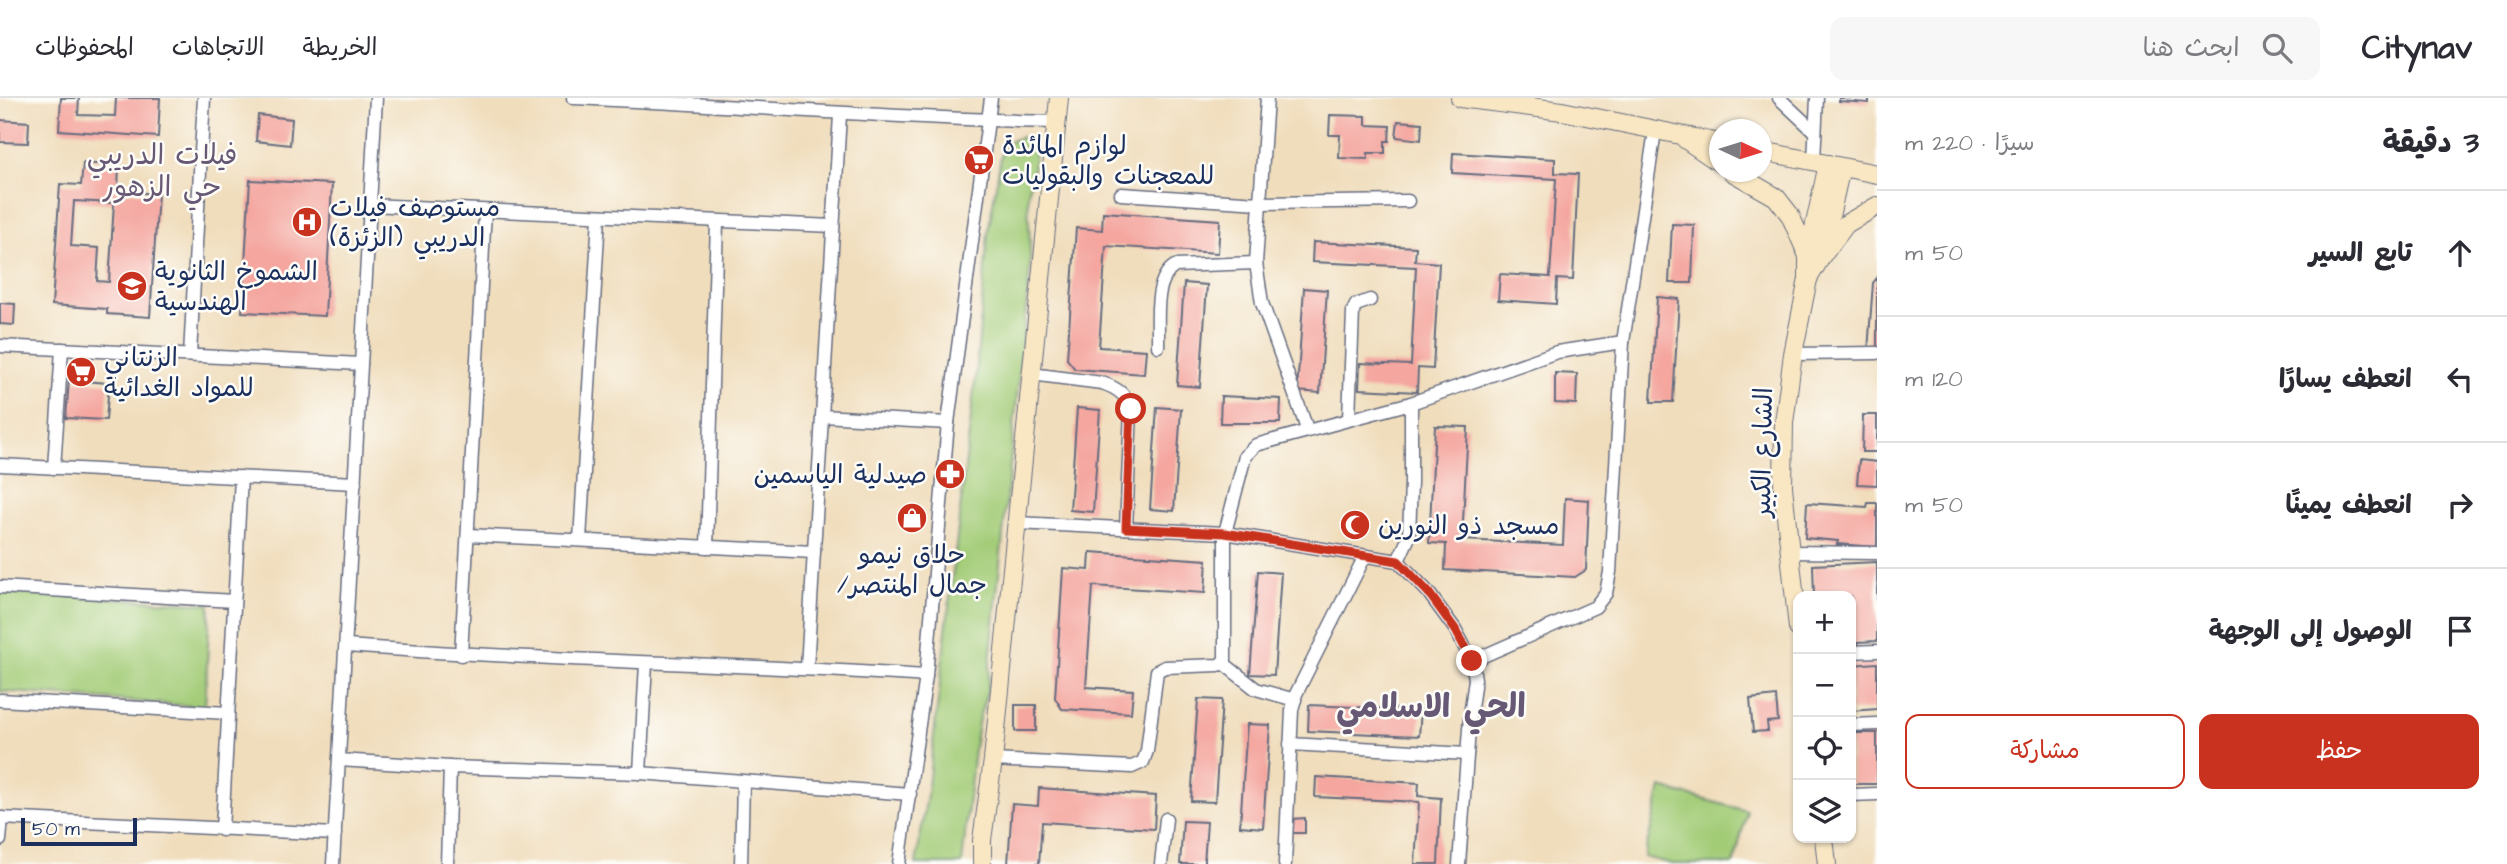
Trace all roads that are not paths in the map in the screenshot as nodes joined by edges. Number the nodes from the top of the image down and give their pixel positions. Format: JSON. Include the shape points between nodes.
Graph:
{"nodes":[{"id":1,"x":204,"y":98,"type":"edge"},
{"id":2,"x":376,"y":98,"type":"edge"},
{"id":3,"x":573,"y":98,"type":"edge"},
{"id":4,"x":991,"y":98,"type":"edge"},
{"id":5,"x":1059,"y":98,"type":"edge"},
{"id":6,"x":1267,"y":98,"type":"edge"},
{"id":7,"x":1460,"y":98,"type":"edge"},
{"id":8,"x":1779,"y":98,"type":"edge"},
{"id":9,"x":1817,"y":98,"type":"edge"},
{"id":10,"x":746,"y":102,"type":"edge"},
{"id":11,"x":1537,"y":103,"type":"edge"},
{"id":12,"x":840,"y":115,"type":"junction"},
{"id":13,"x":989,"y":121,"type":"junction"},
{"id":14,"x":1057,"y":122,"type":"junction"},
{"id":15,"x":1655,"y":131,"type":"junction"},
{"id":16,"x":1815,"y":132,"type":"junction"},
{"id":17,"x":1679,"y":135,"type":"junction"},
{"id":18,"x":1709,"y":141,"type":"edge"},
{"id":19,"x":1772,"y":153,"type":"edge"},
{"id":20,"x":1709,"y":155,"type":"edge"},
{"id":21,"x":1828,"y":164,"type":"junction"},
{"id":22,"x":1877,"y":174,"type":"edge"},
{"id":23,"x":1750,"y":182,"type":"edge"},
{"id":24,"x":1121,"y":194,"type":"dead end"},
{"id":25,"x":1408,"y":201,"type":"dead end"},
{"id":26,"x":1259,"y":203,"type":"junction"},
{"id":27,"x":370,"y":205,"type":"junction"},
{"id":28,"x":1877,"y":206,"type":"edge"},
{"id":29,"x":485,"y":211,"type":"junction"},
{"id":30,"x":599,"y":217,"type":"junction"},
{"id":31,"x":717,"y":222,"type":"junction"},
{"id":32,"x":833,"y":226,"type":"junction"},
{"id":33,"x":1814,"y":256,"type":"junction"},
{"id":34,"x":1256,"y":263,"type":"junction"},
{"id":35,"x":1370,"y":300,"type":"dead end"},
{"id":36,"x":1623,"y":342,"type":"junction"},
{"id":37,"x":0,"y":346,"type":"edge"},
{"id":38,"x":1158,"y":346,"type":"dead end"},
{"id":39,"x":62,"y":349,"type":"junction"},
{"id":40,"x":1877,"y":353,"type":"edge"},
{"id":41,"x":1793,"y":354,"type":"junction"},
{"id":42,"x":190,"y":355,"type":"junction"},
{"id":43,"x":361,"y":364,"type":"junction"},
{"id":44,"x":1031,"y":374,"type":"junction"},
{"id":45,"x":1411,"y":403,"type":"junction"},
{"id":46,"x":822,"y":416,"type":"junction"},
{"id":47,"x":1349,"y":419,"type":"junction"},
{"id":48,"x":948,"y":423,"type":"junction"},
{"id":49,"x":1307,"y":429,"type":"junction"},
{"id":50,"x":0,"y":465,"type":"edge"},
{"id":51,"x":54,"y":468,"type":"junction"},
{"id":52,"x":241,"y":477,"type":"junction"},
{"id":53,"x":355,"y":483,"type":"junction"},
{"id":54,"x":1016,"y":523,"type":"junction"},
{"id":55,"x":1126,"y":528,"type":"junction"},
{"id":56,"x":1225,"y":533,"type":"junction"},
{"id":57,"x":468,"y":535,"type":"junction"},
{"id":58,"x":580,"y":540,"type":"junction"},
{"id":59,"x":707,"y":547,"type":"junction"},
{"id":60,"x":814,"y":552,"type":"junction"},
{"id":61,"x":1789,"y":552,"type":"junction"},
{"id":62,"x":1877,"y":553,"type":"edge"},
{"id":63,"x":1365,"y":556,"type":"junction"},
{"id":64,"x":1398,"y":561,"type":"junction"},
{"id":65,"x":0,"y":587,"type":"edge"},
{"id":66,"x":1794,"y":591,"type":"edge"},
{"id":67,"x":234,"y":601,"type":"junction"},
{"id":68,"x":346,"y":646,"type":"junction"},
{"id":69,"x":1856,"y":652,"type":"edge"},
{"id":70,"x":1877,"y":652,"type":"edge"},
{"id":71,"x":461,"y":655,"type":"junction"},
{"id":72,"x":1472,"y":661,"type":"junction"},
{"id":73,"x":646,"y":663,"type":"junction"},
{"id":74,"x":1223,"y":663,"type":"junction"},
{"id":75,"x":807,"y":668,"type":"junction"},
{"id":76,"x":926,"y":676,"type":"junction"},
{"id":77,"x":1295,"y":700,"type":"junction"},
{"id":78,"x":0,"y":701,"type":"edge"},
{"id":79,"x":228,"y":713,"type":"junction"},
{"id":80,"x":1877,"y":724,"type":"edge"},
{"id":81,"x":1856,"y":725,"type":"edge"},
{"id":82,"x":1290,"y":744,"type":"junction"},
{"id":83,"x":1467,"y":754,"type":"junction"},
{"id":84,"x":339,"y":760,"type":"junction"},
{"id":85,"x":993,"y":760,"type":"junction"},
{"id":86,"x":450,"y":767,"type":"junction"},
{"id":87,"x":640,"y":773,"type":"junction"},
{"id":88,"x":743,"y":783,"type":"junction"},
{"id":89,"x":910,"y":794,"type":"junction"},
{"id":90,"x":1877,"y":794,"type":"edge"},
{"id":91,"x":1856,"y":795,"type":"edge"},
{"id":92,"x":1,"y":818,"type":"edge"},
{"id":93,"x":1166,"y":820,"type":"dead end"},
{"id":94,"x":222,"y":830,"type":"junction"},
{"id":95,"x":335,"y":834,"type":"junction"},
{"id":96,"x":982,"y":840,"type":"junction"},
{"id":97,"x":0,"y":841,"type":"edge"},
{"id":98,"x":1825,"y":843,"type":"edge"},
{"id":99,"x":333,"y":864,"type":"edge"},
{"id":100,"x":447,"y":864,"type":"edge"},
{"id":101,"x":741,"y":864,"type":"edge"},
{"id":102,"x":899,"y":864,"type":"edge"},
{"id":103,"x":971,"y":864,"type":"edge"},
{"id":104,"x":982,"y":864,"type":"edge"},
{"id":105,"x":1161,"y":864,"type":"edge"},
{"id":106,"x":1285,"y":864,"type":"edge"},
{"id":107,"x":1459,"y":864,"type":"edge"},
{"id":108,"x":1827,"y":864,"type":"edge"}],
"edges":[{"from":1,"to":42,"type":"street"},
{"from":2,"to":27,"type":"street"},
{"from":3,"to":10,"type":"street"},
{"from":4,"to":13,"type":"street"},
{"from":5,"to":14,"type":"street"},
{"from":6,"to":26,"type":"street"},
{"from":7,"to":11,"type":"street"},
{"from":8,"to":16,"type":"street"},
{"from":9,"to":16,"type":"street"},
{"from":10,"to":12,"type":"street"},
{"from":11,"to":15,"type":"street"},
{"from":12,"to":13,"type":"street"},
{"from":12,"to":32,"type":"street"},
{"from":13,"to":14,"type":"street"},
{"from":13,"to":48,"type":"street"},
{"from":14,"to":44,"type":"street"},
{"from":15,"to":17,"type":"street"},
{"from":15,"to":36,"type":"street"},
{"from":16,"to":21,"type":"street"},
{"from":17,"to":18,"type":"street"},
{"from":17,"to":20,"type":"street"},
{"from":19,"to":21,"type":"street"},
{"from":21,"to":22,"type":"street"},
{"from":21,"to":33,"type":"street","name":"الشارع الكبير"},
{"from":23,"to":33,"type":"street","via":[[1776,197]]},
{"from":24,"to":26,"type":"street"},
{"from":25,"to":26,"type":"street"},
{"from":26,"to":34,"type":"street"},
{"from":27,"to":29,"type":"street"},
{"from":27,"to":43,"type":"street"},
{"from":28,"to":33,"type":"street","via":[[1846,224]]},
{"from":29,"to":30,"type":"street"},
{"from":29,"to":57,"type":"street"},
{"from":30,"to":31,"type":"street"},
{"from":30,"to":58,"type":"street"},
{"from":31,"to":32,"type":"street"},
{"from":31,"to":59,"type":"street"},
{"from":32,"to":46,"type":"street"},
{"from":33,"to":41,"type":"street","name":"الشارع الكبير"},
{"from":34,"to":38,"type":"street","via":[[1175,266],[1168,271],[1160,291]]},
{"from":34,"to":49,"type":"street","via":[[1262,303]]},
{"from":35,"to":47,"type":"street","via":[[1353,311]]},
{"from":36,"to":45,"type":"street","via":[[1556,352]]},
{"from":36,"to":72,"type":"street","via":[[1606,593],[1595,607]]},
{"from":37,"to":39,"type":"street"},
{"from":39,"to":42,"type":"street"},
{"from":39,"to":51,"type":"street"},
{"from":40,"to":41,"type":"street"},
{"from":41,"to":61,"type":"street","name":"الشارع الكبير","via":[[1784,423]]},
{"from":42,"to":43,"type":"street"},
{"from":43,"to":53,"type":"street"},
{"from":44,"to":54,"type":"street"},
{"from":44,"to":55,"type":"street","via":[[1102,383],[1128,400]]},
{"from":45,"to":47,"type":"street"},
{"from":45,"to":64,"type":"street","via":[[1409,537]]},
{"from":46,"to":48,"type":"street"},
{"from":46,"to":60,"type":"street"},
{"from":47,"to":49,"type":"street"},
{"from":48,"to":76,"type":"street"},
{"from":49,"to":56,"type":"street","via":[[1256,445],[1245,456]]},
{"from":50,"to":51,"type":"street"},
{"from":51,"to":52,"type":"street"},
{"from":52,"to":53,"type":"street"},
{"from":52,"to":67,"type":"street"},
{"from":53,"to":68,"type":"street"},
{"from":54,"to":55,"type":"street"},
{"from":54,"to":85,"type":"street"},
{"from":55,"to":56,"type":"street"},
{"from":56,"to":63,"type":"street"},
{"from":56,"to":74,"type":"street"},
{"from":57,"to":58,"type":"street"},
{"from":57,"to":71,"type":"street"},
{"from":58,"to":59,"type":"street"},
{"from":59,"to":60,"type":"street"},
{"from":60,"to":75,"type":"street"},
{"from":61,"to":62,"type":"street"},
{"from":61,"to":66,"type":"street","name":"الشارع الكبير"},
{"from":63,"to":64,"type":"street"},
{"from":63,"to":77,"type":"street"},
{"from":64,"to":72,"type":"street","via":[[1435,601]]},
{"from":65,"to":67,"type":"street"},
{"from":67,"to":79,"type":"street"},
{"from":68,"to":71,"type":"street"},
{"from":68,"to":84,"type":"street"},
{"from":69,"to":70,"type":"street"},
{"from":71,"to":73,"type":"street"},
{"from":72,"to":83,"type":"street","via":[[1475,679]]},
{"from":73,"to":75,"type":"street"},
{"from":73,"to":87,"type":"street"},
{"from":74,"to":77,"type":"street","via":[[1256,689]]},
{"from":74,"to":85,"type":"street","via":[[1157,671],[1147,751],[1143,762],[1132,767]]},
{"from":75,"to":76,"type":"street"},
{"from":76,"to":89,"type":"street"},
{"from":77,"to":82,"type":"street"},
{"from":78,"to":79,"type":"street"},
{"from":79,"to":94,"type":"street"},
{"from":80,"to":81,"type":"street"},
{"from":82,"to":83,"type":"street"},
{"from":82,"to":106,"type":"street"},
{"from":83,"to":107,"type":"street"},
{"from":84,"to":86,"type":"street"},
{"from":84,"to":95,"type":"street"},
{"from":85,"to":96,"type":"street"},
{"from":86,"to":87,"type":"street"},
{"from":86,"to":100,"type":"street"},
{"from":87,"to":88,"type":"street"},
{"from":88,"to":89,"type":"street"},
{"from":88,"to":101,"type":"street"},
{"from":89,"to":102,"type":"street"},
{"from":90,"to":91,"type":"street"},
{"from":92,"to":94,"type":"street"},
{"from":92,"to":97,"type":"street"},
{"from":93,"to":105,"type":"street"},
{"from":94,"to":95,"type":"street"},
{"from":95,"to":99,"type":"street"},
{"from":96,"to":103,"type":"street"},
{"from":96,"to":104,"type":"street"},
{"from":98,"to":108,"type":"street"}]}
